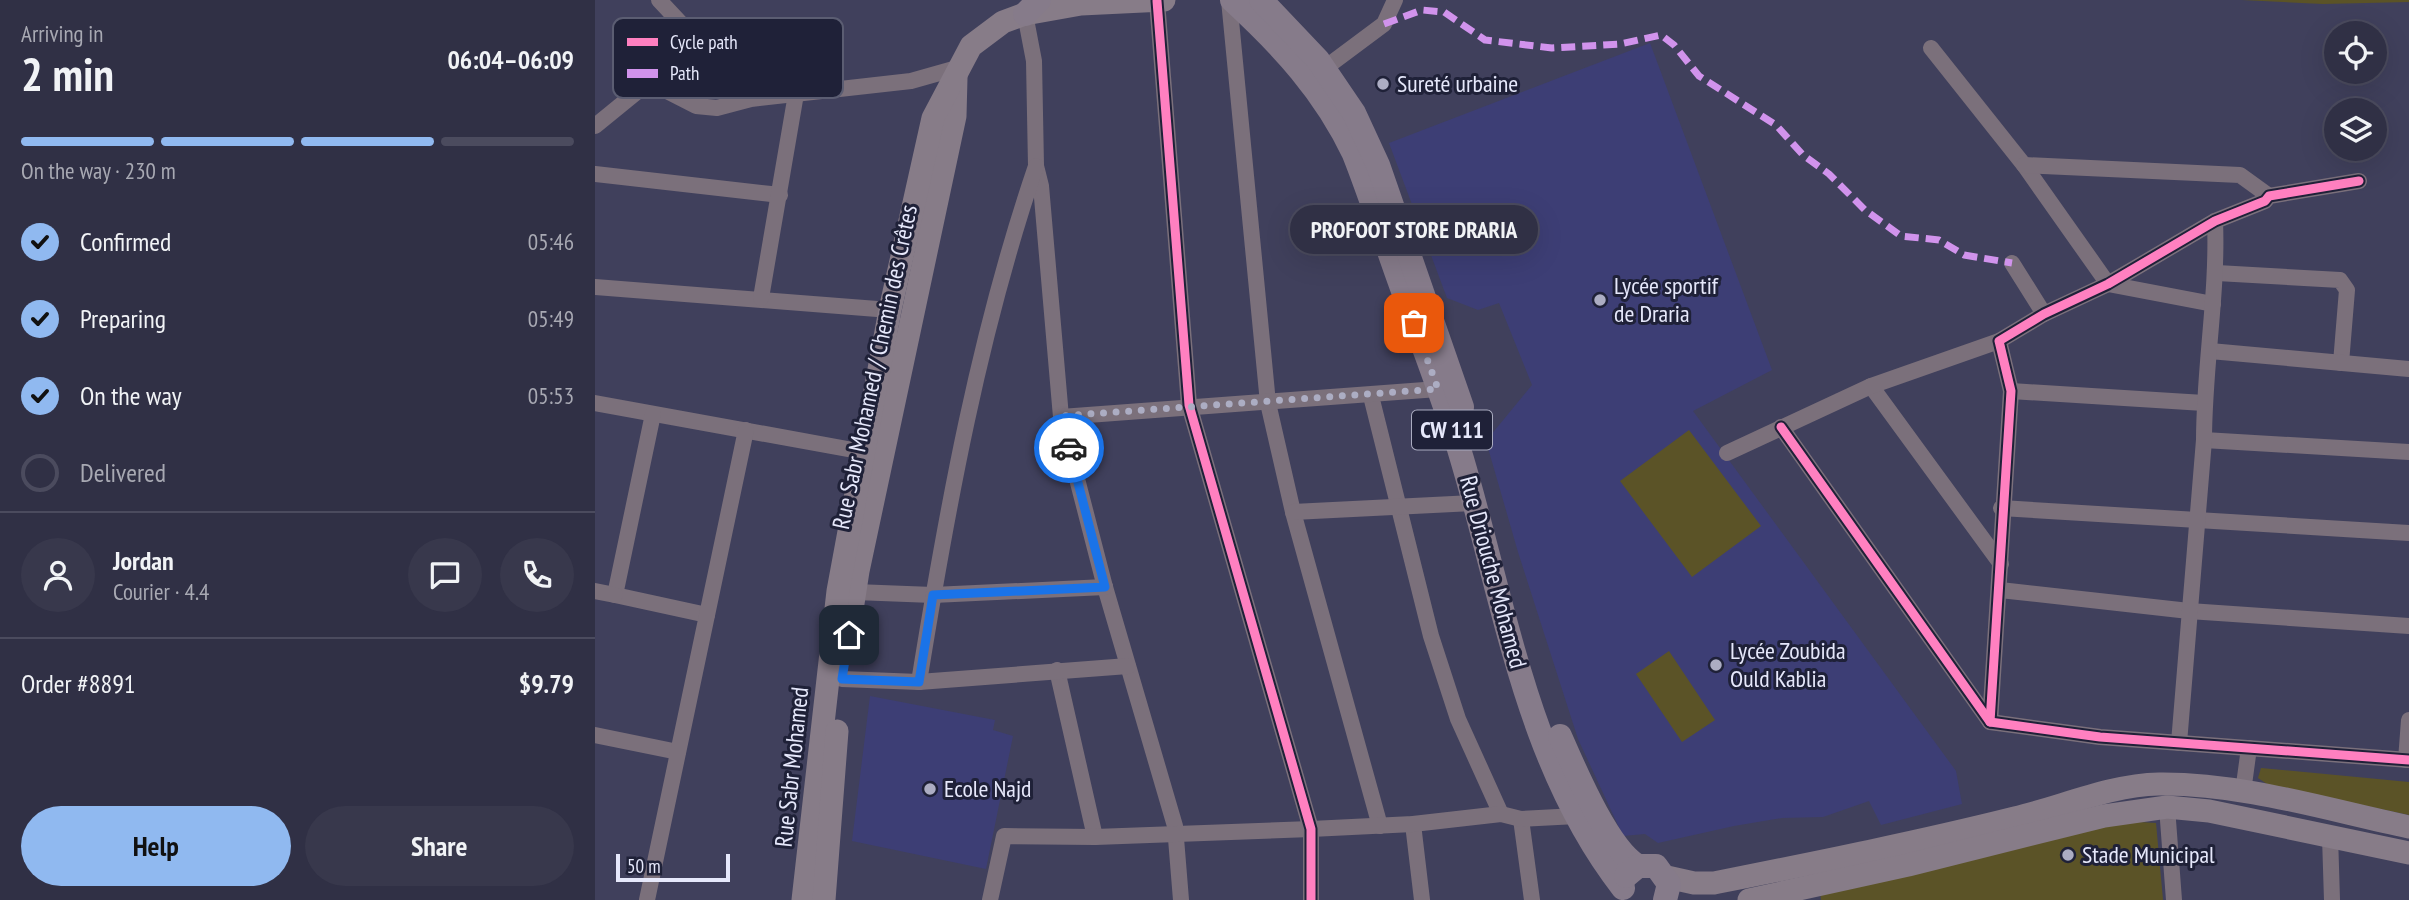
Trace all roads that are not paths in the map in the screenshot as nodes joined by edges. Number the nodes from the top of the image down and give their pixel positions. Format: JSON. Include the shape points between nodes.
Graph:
{"nodes":[{"id":1,"x":1160,"y":0,"type":"edge"},
{"id":2,"x":1230,"y":0,"type":"edge"},
{"id":3,"x":1261,"y":0,"type":"edge"},
{"id":4,"x":1395,"y":0,"type":"edge"},
{"id":5,"x":1080,"y":2,"type":"edge"},
{"id":6,"x":670,"y":4,"type":"edge"},
{"id":7,"x":1033,"y":7,"type":"edge"},
{"id":8,"x":681,"y":18,"type":"edge"},
{"id":9,"x":1931,"y":48,"type":"dead end"},
{"id":10,"x":957,"y":68,"type":"junction"},
{"id":11,"x":1325,"y":68,"type":"junction"},
{"id":12,"x":843,"y":89,"type":"edge"},
{"id":13,"x":629,"y":98,"type":"edge"},
{"id":14,"x":680,"y":98,"type":"edge"},
{"id":15,"x":760,"y":98,"type":"edge"},
{"id":16,"x":795,"y":98,"type":"edge"},
{"id":17,"x":595,"y":126,"type":"edge"},
{"id":18,"x":2024,"y":164,"type":"junction"},
{"id":19,"x":1036,"y":166,"type":"junction"},
{"id":20,"x":595,"y":174,"type":"edge"},
{"id":21,"x":2359,"y":181,"type":"dead end"},
{"id":22,"x":780,"y":195,"type":"junction"},
{"id":23,"x":2269,"y":195,"type":"junction"},
{"id":24,"x":2215,"y":221,"type":"junction"},
{"id":25,"x":2011,"y":263,"type":"dead end"},
{"id":26,"x":2217,"y":273,"type":"junction"},
{"id":27,"x":2108,"y":284,"type":"junction"},
{"id":28,"x":595,"y":287,"type":"edge"},
{"id":29,"x":761,"y":298,"type":"junction"},
{"id":30,"x":2213,"y":304,"type":"junction"},
{"id":31,"x":890,"y":310,"type":"junction"},
{"id":32,"x":2044,"y":314,"type":"junction"},
{"id":33,"x":1999,"y":341,"type":"junction"},
{"id":34,"x":2210,"y":351,"type":"junction"},
{"id":35,"x":2341,"y":363,"type":"junction"},
{"id":36,"x":2409,"y":369,"type":"edge"},
{"id":37,"x":1871,"y":386,"type":"junction"},
{"id":38,"x":1438,"y":389,"type":"junction"},
{"id":39,"x":2011,"y":391,"type":"junction"},
{"id":40,"x":1371,"y":396,"type":"junction"},
{"id":41,"x":595,"y":403,"type":"edge"},
{"id":42,"x":1268,"y":403,"type":"junction"},
{"id":43,"x":2204,"y":403,"type":"junction"},
{"id":44,"x":1189,"y":405,"type":"junction"},
{"id":45,"x":653,"y":414,"type":"junction"},
{"id":46,"x":1061,"y":416,"type":"junction"},
{"id":47,"x":1781,"y":427,"type":"junction"},
{"id":48,"x":746,"y":430,"type":"junction"},
{"id":49,"x":2204,"y":440,"type":"junction"},
{"id":50,"x":864,"y":452,"type":"junction"},
{"id":51,"x":2409,"y":452,"type":"edge"},
{"id":52,"x":1727,"y":453,"type":"dead end"},
{"id":53,"x":1473,"y":503,"type":"junction"},
{"id":54,"x":1397,"y":507,"type":"junction"},
{"id":55,"x":2001,"y":508,"type":"junction"},
{"id":56,"x":1293,"y":512,"type":"junction"},
{"id":57,"x":2197,"y":518,"type":"junction"},
{"id":58,"x":2409,"y":533,"type":"edge"},
{"id":59,"x":2001,"y":564,"type":"junction"},
{"id":60,"x":1105,"y":587,"type":"junction"},
{"id":61,"x":2000,"y":590,"type":"junction"},
{"id":62,"x":595,"y":591,"type":"edge"},
{"id":63,"x":855,"y":592,"type":"junction"},
{"id":64,"x":615,"y":595,"type":"junction"},
{"id":65,"x":933,"y":595,"type":"junction"},
{"id":66,"x":2189,"y":611,"type":"junction"},
{"id":67,"x":707,"y":615,"type":"junction"},
{"id":68,"x":2409,"y":626,"type":"edge"},
{"id":69,"x":1128,"y":666,"type":"junction"},
{"id":70,"x":1057,"y":670,"type":"junction"},
{"id":71,"x":842,"y":679,"type":"junction"},
{"id":72,"x":919,"y":682,"type":"junction"},
{"id":73,"x":2409,"y":720,"type":"edge"},
{"id":74,"x":1990,"y":722,"type":"junction"},
{"id":75,"x":595,"y":735,"type":"edge"},
{"id":76,"x":2179,"y":743,"type":"junction"},
{"id":77,"x":2249,"y":748,"type":"junction"},
{"id":78,"x":678,"y":752,"type":"junction"},
{"id":79,"x":2408,"y":760,"type":"edge"},
{"id":80,"x":2243,"y":792,"type":"junction"},
{"id":81,"x":2167,"y":807,"type":"junction"},
{"id":82,"x":1501,"y":814,"type":"junction"},
{"id":83,"x":1577,"y":816,"type":"junction"},
{"id":84,"x":1521,"y":819,"type":"junction"},
{"id":85,"x":1413,"y":824,"type":"junction"},
{"id":86,"x":1380,"y":826,"type":"junction"},
{"id":87,"x":2409,"y":827,"type":"edge"},
{"id":88,"x":1311,"y":829,"type":"junction"},
{"id":89,"x":1176,"y":834,"type":"junction"},
{"id":90,"x":2330,"y":836,"type":"junction"},
{"id":91,"x":1095,"y":837,"type":"junction"},
{"id":92,"x":2409,"y":853,"type":"edge"},
{"id":93,"x":1638,"y":866,"type":"junction"},
{"id":94,"x":1666,"y":889,"type":"edge"},
{"id":95,"x":1808,"y":893,"type":"edge"},
{"id":96,"x":1626,"y":894,"type":"edge"},
{"id":97,"x":647,"y":900,"type":"edge"},
{"id":98,"x":803,"y":900,"type":"edge"},
{"id":99,"x":824,"y":900,"type":"edge"},
{"id":100,"x":990,"y":900,"type":"edge"},
{"id":101,"x":1181,"y":900,"type":"edge"},
{"id":102,"x":1311,"y":900,"type":"edge"},
{"id":103,"x":1422,"y":900,"type":"edge"},
{"id":104,"x":1532,"y":900,"type":"edge"},
{"id":105,"x":1749,"y":900,"type":"edge"},
{"id":106,"x":2174,"y":900,"type":"edge"},
{"id":107,"x":2332,"y":900,"type":"edge"}],
"edges":[{"from":1,"to":5,"type":"main road"},
{"from":1,"to":44,"type":"street"},
{"from":2,"to":38,"type":"main road","name":"Rue Driouche Mohamed","number":"CW 111","via":[[1293,59],[1342,129]]},
{"from":2,"to":42,"type":"street"},
{"from":3,"to":11,"type":"main road","name":"Rue Driouche Mohamed","number":"CW 111"},
{"from":4,"to":11,"type":"street","via":[[1384,24]]},
{"from":5,"to":7,"type":"main road"},
{"from":6,"to":8,"type":"street"},
{"from":7,"to":10,"type":"main road","via":[[985,32]]},
{"from":7,"to":19,"type":"street"},
{"from":9,"to":18,"type":"street"},
{"from":10,"to":12,"type":"street","via":[[911,81]]},
{"from":10,"to":31,"type":"main road","name":"Rue Sabr Mohamed","via":[[933,118]]},
{"from":10,"to":63,"type":"main road","name":"Rue Sabr Mohamed / Chemin des Crêtes","via":[[955,116]]},
{"from":11,"to":93,"type":"main road","name":"Rue Driouche Mohamed","number":"CW 111","via":[[1378,164],[1437,332],[1481,467],[1542,699],[1612,840],[1625,859]]},
{"from":13,"to":17,"type":"street"},
{"from":14,"to":15,"type":"street","via":[[696,106],[717,108]]},
{"from":16,"to":22,"type":"street"},
{"from":18,"to":23,"type":"street","via":[[2240,175]]},
{"from":18,"to":27,"type":"street"},
{"from":19,"to":46,"type":"street"},
{"from":19,"to":65,"type":"street","via":[[1017,221],[968,414]]},
{"from":20,"to":22,"type":"street"},
{"from":21,"to":23,"type":"street"},
{"from":22,"to":29,"type":"street"},
{"from":23,"to":24,"type":"street","via":[[2265,201]]},
{"from":24,"to":26,"type":"street"},
{"from":24,"to":27,"type":"street"},
{"from":25,"to":32,"type":"street"},
{"from":26,"to":30,"type":"street"},
{"from":26,"to":35,"type":"street","via":[[2340,280],[2347,290]]},
{"from":27,"to":30,"type":"street"},
{"from":27,"to":32,"type":"street"},
{"from":28,"to":29,"type":"street"},
{"from":29,"to":31,"type":"street"},
{"from":30,"to":34,"type":"street"},
{"from":31,"to":50,"type":"main road","name":"Rue Sabr Mohamed"},
{"from":32,"to":33,"type":"street"},
{"from":33,"to":37,"type":"street"},
{"from":33,"to":39,"type":"street"},
{"from":34,"to":35,"type":"street"},
{"from":34,"to":43,"type":"street"},
{"from":35,"to":36,"type":"street"},
{"from":37,"to":47,"type":"street"},
{"from":37,"to":59,"type":"street"},
{"from":38,"to":40,"type":"street"},
{"from":38,"to":53,"type":"main road","name":"Rue Driouche Mohamed","number":"CW 111"},
{"from":39,"to":43,"type":"street"},
{"from":39,"to":55,"type":"street"},
{"from":40,"to":42,"type":"street"},
{"from":40,"to":54,"type":"street"},
{"from":41,"to":45,"type":"street"},
{"from":42,"to":44,"type":"street"},
{"from":42,"to":56,"type":"street"},
{"from":43,"to":49,"type":"street"},
{"from":44,"to":46,"type":"street"},
{"from":44,"to":88,"type":"street"},
{"from":45,"to":48,"type":"street"},
{"from":45,"to":64,"type":"street"},
{"from":46,"to":60,"type":"street"},
{"from":47,"to":52,"type":"street"},
{"from":47,"to":74,"type":"street"},
{"from":48,"to":50,"type":"street"},
{"from":48,"to":67,"type":"street"},
{"from":49,"to":51,"type":"street"},
{"from":49,"to":57,"type":"street"},
{"from":50,"to":98,"type":"main road","name":"Rue Sabr Mohamed","via":[[838,591]]},
{"from":53,"to":54,"type":"street"},
{"from":53,"to":83,"type":"main road","name":"Rue Driouche Mohamed","number":"CW 111","via":[[1511,646]]},
{"from":54,"to":56,"type":"street"},
{"from":54,"to":82,"type":"street","via":[[1458,719]]},
{"from":55,"to":57,"type":"street"},
{"from":55,"to":59,"type":"street"},
{"from":56,"to":86,"type":"street"},
{"from":57,"to":58,"type":"street"},
{"from":57,"to":66,"type":"street"},
{"from":59,"to":61,"type":"street"},
{"from":60,"to":65,"type":"street"},
{"from":60,"to":69,"type":"street"},
{"from":61,"to":66,"type":"street"},
{"from":61,"to":74,"type":"street"},
{"from":62,"to":64,"type":"street"},
{"from":63,"to":65,"type":"street"},
{"from":63,"to":71,"type":"main road","name":"Rue Sabr Mohamed / Chemin des Crêtes"},
{"from":64,"to":67,"type":"street"},
{"from":65,"to":72,"type":"street"},
{"from":66,"to":68,"type":"street"},
{"from":66,"to":76,"type":"street"},
{"from":67,"to":78,"type":"street"},
{"from":69,"to":70,"type":"street"},
{"from":69,"to":89,"type":"street"},
{"from":70,"to":72,"type":"street"},
{"from":70,"to":91,"type":"street"},
{"from":71,"to":72,"type":"street"},
{"from":71,"to":99,"type":"main road","name":"Rue Sabr Mohamed / Chemin des Crêtes"},
{"from":73,"to":79,"type":"street"},
{"from":74,"to":76,"type":"street"},
{"from":75,"to":78,"type":"street"},
{"from":76,"to":77,"type":"street"},
{"from":77,"to":79,"type":"street"},
{"from":77,"to":80,"type":"street"},
{"from":78,"to":97,"type":"street"},
{"from":80,"to":87,"type":"main road"},
{"from":80,"to":94,"type":"main road","via":[[2157,784],[2124,788],[2004,821],[1714,883]]},
{"from":81,"to":90,"type":"main road"},
{"from":81,"to":95,"type":"main road","via":[[2104,816]]},
{"from":81,"to":106,"type":"street"},
{"from":82,"to":84,"type":"street"},
{"from":82,"to":85,"type":"street"},
{"from":83,"to":84,"type":"street"},
{"from":83,"to":96,"type":"main road","name":"Rue Driouche Mohamed","number":"CW 111"},
{"from":84,"to":104,"type":"street"},
{"from":85,"to":86,"type":"street"},
{"from":85,"to":103,"type":"street"},
{"from":86,"to":88,"type":"street"},
{"from":88,"to":89,"type":"street"},
{"from":88,"to":102,"type":"street"},
{"from":89,"to":91,"type":"street"},
{"from":89,"to":101,"type":"street"},
{"from":90,"to":92,"type":"main road"},
{"from":90,"to":107,"type":"street"},
{"from":91,"to":100,"type":"street","via":[[1004,836]]},
{"from":93,"to":94,"type":"main road","via":[[1656,866]]},
{"from":93,"to":96,"type":"main road","via":[[1629,872]]},
{"from":95,"to":105,"type":"main road"}]}
